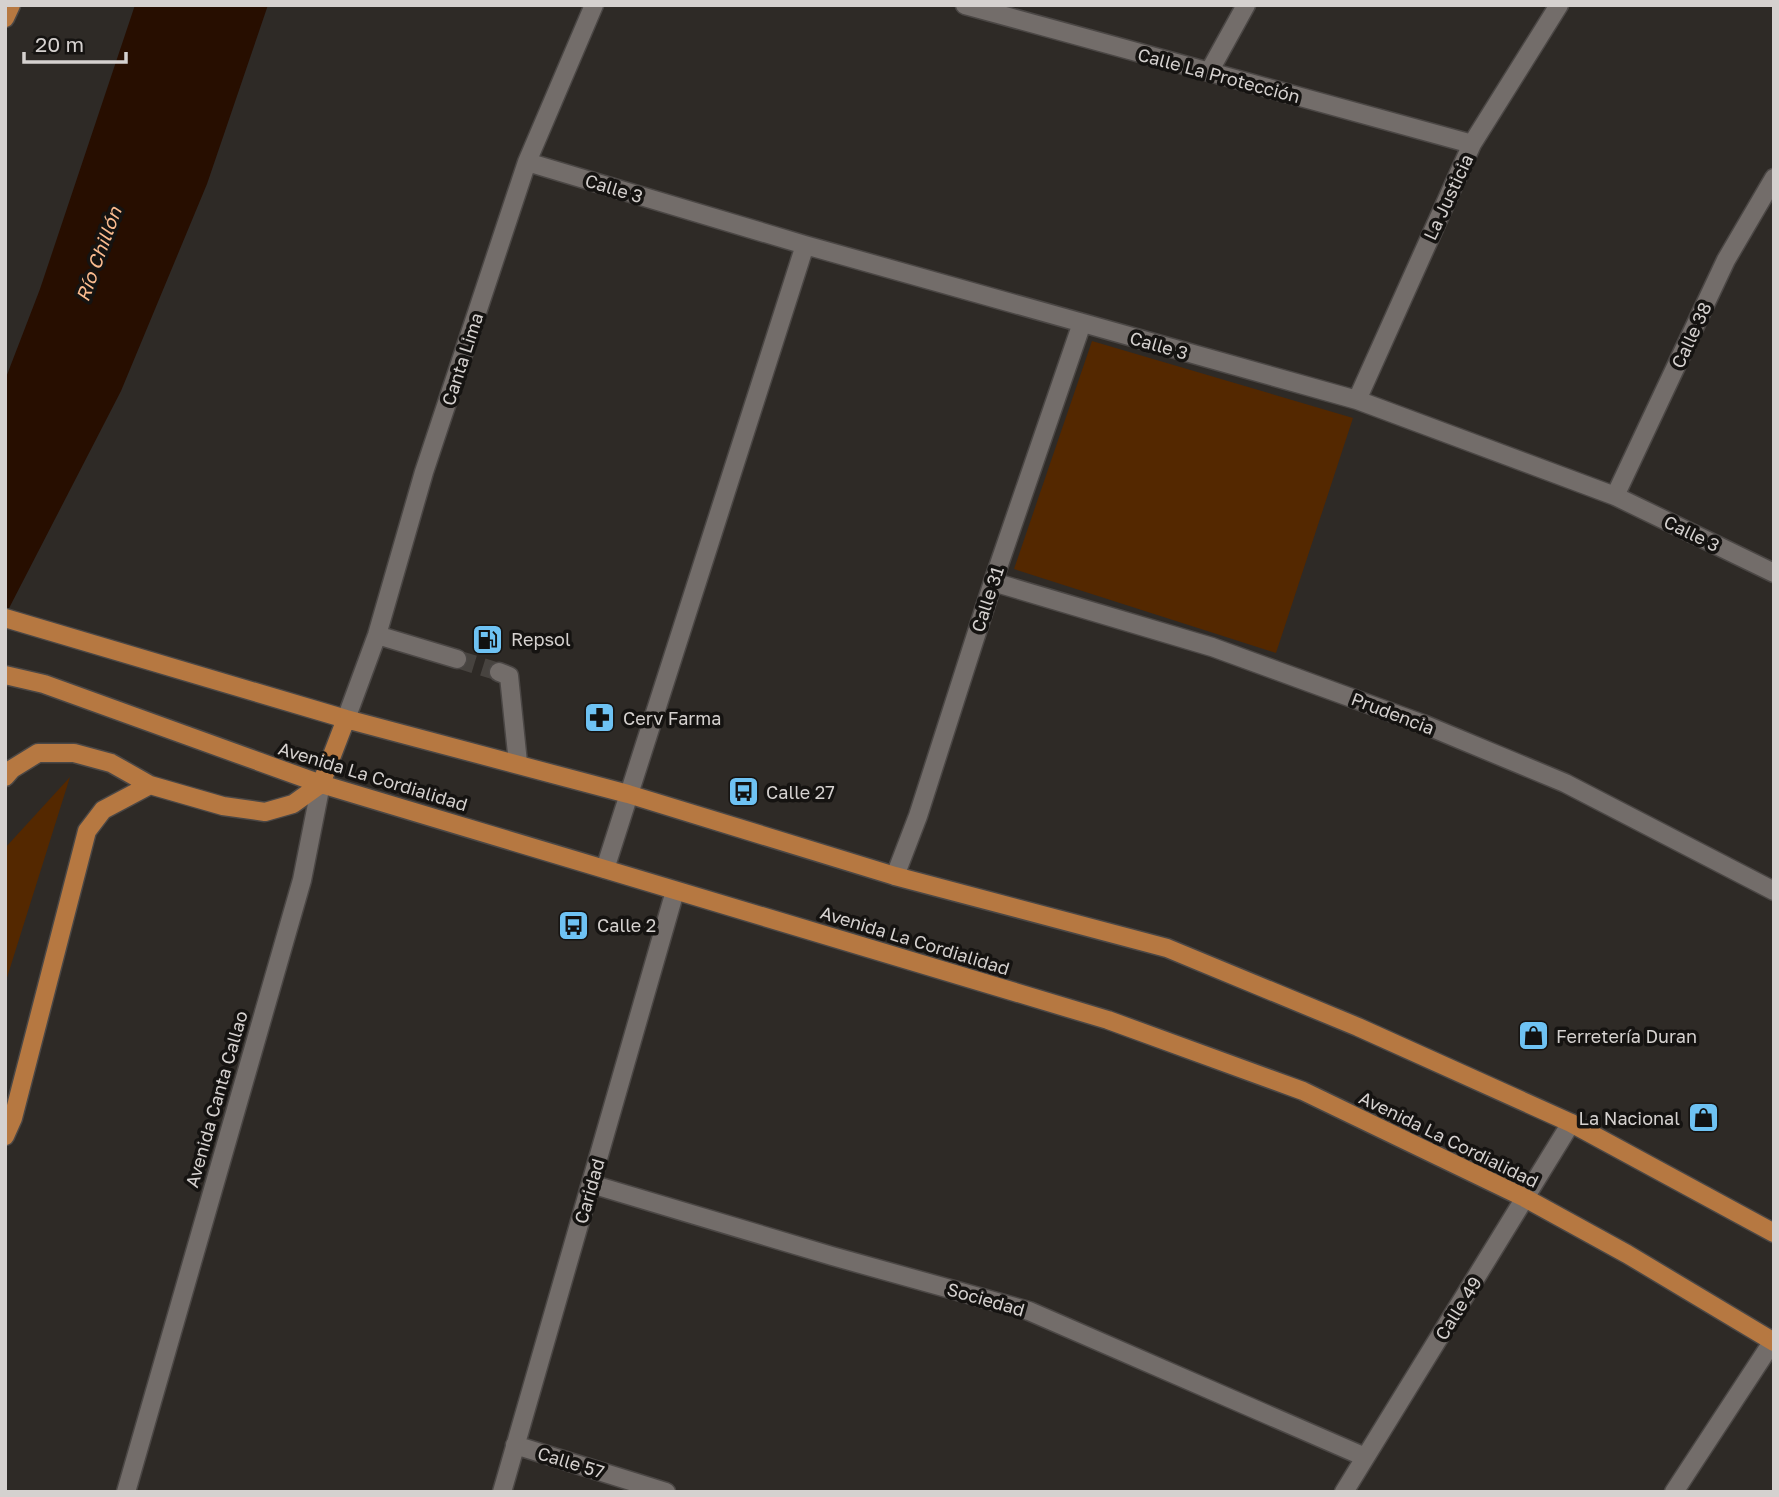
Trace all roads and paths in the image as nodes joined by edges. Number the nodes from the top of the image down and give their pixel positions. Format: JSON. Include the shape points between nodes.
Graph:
{"nodes":[{"id":1,"x":11,"y":5,"type":"edge"},
{"id":2,"x":594,"y":5,"type":"edge"},
{"id":3,"x":965,"y":5,"type":"edge"},
{"id":4,"x":1246,"y":5,"type":"edge"},
{"id":5,"x":1559,"y":5,"type":"edge"},
{"id":6,"x":5,"y":18,"type":"edge"},
{"id":7,"x":1209,"y":72,"type":"junction"},
{"id":8,"x":1472,"y":144,"type":"junction"},
{"id":9,"x":527,"y":162,"type":"junction"},
{"id":10,"x":1774,"y":178,"type":"edge"},
{"id":11,"x":805,"y":245,"type":"junction"},
{"id":12,"x":1082,"y":323,"type":"junction"},
{"id":13,"x":1357,"y":400,"type":"junction"},
{"id":14,"x":1615,"y":496,"type":"junction"},
{"id":15,"x":1774,"y":573,"type":"edge"},
{"id":16,"x":993,"y":582,"type":"junction"},
{"id":17,"x":5,"y":618,"type":"edge"},
{"id":18,"x":377,"y":635,"type":"junction"},
{"id":19,"x":457,"y":659,"type":"tunnel mouth"},
{"id":20,"x":499,"y":672,"type":"dead end"},
{"id":21,"x":5,"y":675,"type":"edge"},
{"id":22,"x":346,"y":719,"type":"junction"},
{"id":23,"x":518,"y":763,"type":"junction"},
{"id":24,"x":5,"y":777,"type":"edge"},
{"id":25,"x":321,"y":784,"type":"junction"},
{"id":26,"x":150,"y":785,"type":"junction"},
{"id":27,"x":628,"y":794,"type":"junction"},
{"id":28,"x":605,"y":869,"type":"junction"},
{"id":29,"x":895,"y":876,"type":"junction"},
{"id":30,"x":676,"y":891,"type":"junction"},
{"id":31,"x":1774,"y":891,"type":"edge"},
{"id":32,"x":1571,"y":1124,"type":"junction"},
{"id":33,"x":5,"y":1136,"type":"edge"},
{"id":34,"x":591,"y":1184,"type":"junction"},
{"id":35,"x":1525,"y":1198,"type":"junction"},
{"id":36,"x":1774,"y":1233,"type":"edge"},
{"id":37,"x":1773,"y":1342,"type":"edge"},
{"id":38,"x":515,"y":1446,"type":"junction"},
{"id":39,"x":1365,"y":1457,"type":"junction"},
{"id":40,"x":126,"y":1492,"type":"edge"},
{"id":41,"x":502,"y":1492,"type":"edge"},
{"id":42,"x":666,"y":1492,"type":"edge"},
{"id":43,"x":1344,"y":1492,"type":"edge"},
{"id":44,"x":1674,"y":1492,"type":"edge"}],
"edges":[{"from":1,"to":6,"type":"main road"},
{"from":2,"to":9,"type":"street","name":"Canta Lima"},
{"from":3,"to":7,"type":"street","name":"Calle La Protección"},
{"from":4,"to":7,"type":"street"},
{"from":5,"to":8,"type":"street","name":"La Justicia"},
{"from":7,"to":8,"type":"street","name":"Calle La Protección"},
{"from":8,"to":13,"type":"street","name":"La Justicia"},
{"from":9,"to":11,"type":"street","name":"Calle 3"},
{"from":9,"to":18,"type":"street","name":"Canta Lima","via":[[424,472]]},
{"from":10,"to":14,"type":"street","name":"Calle 38","via":[[1726,260]]},
{"from":11,"to":12,"type":"street","name":"Calle 3"},
{"from":11,"to":27,"type":"street"},
{"from":12,"to":13,"type":"street","name":"Calle 3"},
{"from":12,"to":16,"type":"street","name":"Calle 31"},
{"from":13,"to":14,"type":"street","name":"Calle 3"},
{"from":14,"to":15,"type":"street","name":"Calle 3"},
{"from":16,"to":29,"type":"street","name":"Calle 31"},
{"from":16,"to":31,"type":"street","name":"Prudencia","via":[[1212,646],[1423,724],[1565,783]]},
{"from":17,"to":22,"type":"main road"},
{"from":18,"to":19,"type":"street"},
{"from":18,"to":22,"type":"street","name":"Canta Lima"},
{"from":20,"to":23,"type":"street","via":[[509,676]]},
{"from":21,"to":25,"type":"main road","name":"Avenida La Cordialidad"},
{"from":22,"to":23,"type":"main road"},
{"from":22,"to":25,"type":"main road","name":"Avenida Canta Callao"},
{"from":23,"to":27,"type":"main road"},
{"from":24,"to":26,"type":"main road","via":[[38,753],[74,753],[111,763]]},
{"from":25,"to":26,"type":"main road","via":[[293,804],[265,812],[223,806]]},
{"from":25,"to":28,"type":"main road","name":"Avenida La Cordialidad"},
{"from":25,"to":40,"type":"street","name":"Avenida Canta Callao","via":[[302,880]]},
{"from":26,"to":33,"type":"main road","via":[[103,810],[87,831]]},
{"from":27,"to":28,"type":"street"},
{"from":27,"to":29,"type":"main road"},
{"from":28,"to":30,"type":"main road","name":"Avenida La Cordialidad"},
{"from":29,"to":32,"type":"main road","via":[[1167,948],[1358,1027]]},
{"from":30,"to":34,"type":"street","name":"Caridad"},
{"from":30,"to":35,"type":"main road","name":"Avenida La Cordialidad","via":[[1108,1020],[1303,1091]]},
{"from":32,"to":35,"type":"street","name":"Calle 49"},
{"from":32,"to":36,"type":"main road"},
{"from":34,"to":38,"type":"street","name":"Caridad"},
{"from":34,"to":39,"type":"street","name":"Sociedad","via":[[1029,1311]]},
{"from":35,"to":37,"type":"main road","name":"Avenida La Cordialidad"},
{"from":35,"to":39,"type":"street","name":"Calle 49"},
{"from":37,"to":44,"type":"street"},
{"from":38,"to":41,"type":"street","name":"Caridad"},
{"from":38,"to":42,"type":"street","name":"Calle 57"},
{"from":39,"to":43,"type":"street","name":"Calle 49"}]}
